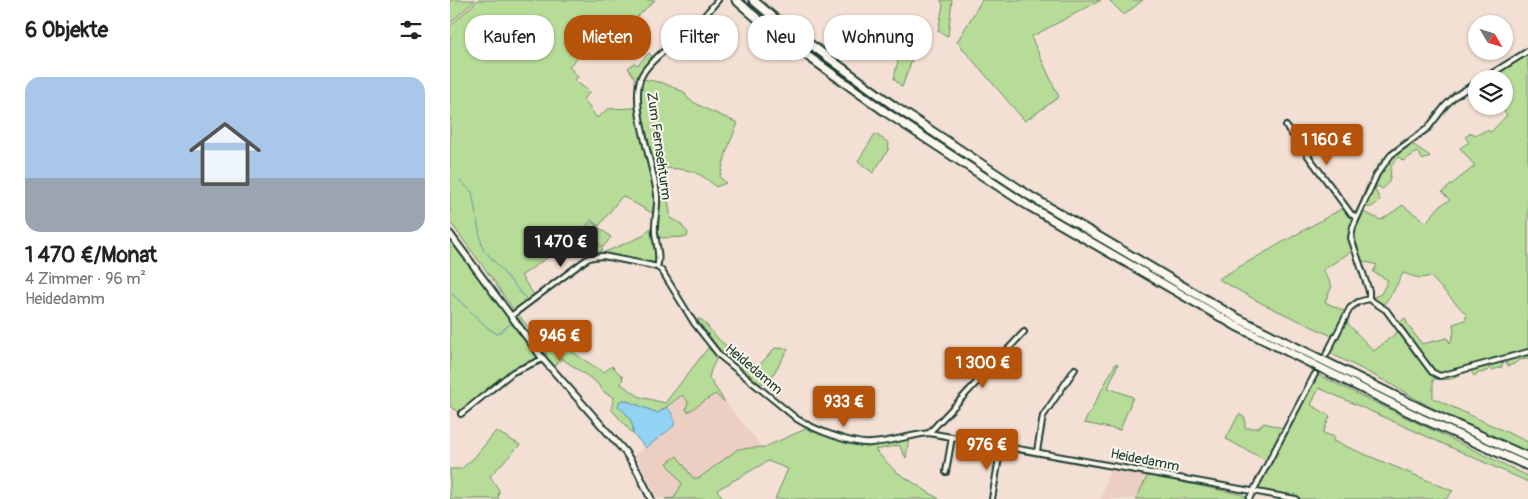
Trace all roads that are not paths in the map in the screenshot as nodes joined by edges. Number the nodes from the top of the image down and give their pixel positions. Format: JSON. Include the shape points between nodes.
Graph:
{"nodes":[{"id":1,"x":718,"y":0,"type":"edge"},
{"id":2,"x":736,"y":0,"type":"edge"},
{"id":3,"x":753,"y":0,"type":"edge"},
{"id":4,"x":1528,"y":51,"type":"edge"},
{"id":5,"x":1497,"y":70,"type":"edge"},
{"id":6,"x":1468,"y":88,"type":"edge"},
{"id":7,"x":1286,"y":126,"type":"dead end"},
{"id":8,"x":1357,"y":218,"type":"junction"},
{"id":9,"x":450,"y":234,"type":"edge"},
{"id":10,"x":657,"y":267,"type":"junction"},
{"id":11,"x":1369,"y":299,"type":"junction"},
{"id":12,"x":513,"y":314,"type":"junction"},
{"id":13,"x":1024,"y":332,"type":"dead end"},
{"id":14,"x":1528,"y":352,"type":"edge"},
{"id":15,"x":1326,"y":355,"type":"dead end"},
{"id":16,"x":543,"y":359,"type":"junction"},
{"id":17,"x":1075,"y":369,"type":"dead end"},
{"id":18,"x":1316,"y":374,"type":"dead end"},
{"id":19,"x":461,"y":414,"type":"dead end"},
{"id":20,"x":929,"y":433,"type":"junction"},
{"id":21,"x":952,"y":437,"type":"junction"},
{"id":22,"x":1001,"y":446,"type":"junction"},
{"id":23,"x":1037,"y":451,"type":"junction"},
{"id":24,"x":1528,"y":457,"type":"edge"},
{"id":25,"x":1528,"y":466,"type":"edge"},
{"id":26,"x":946,"y":472,"type":"dead end"},
{"id":27,"x":1253,"y":492,"type":"junction"},
{"id":28,"x":651,"y":499,"type":"edge"},
{"id":29,"x":992,"y":499,"type":"edge"},
{"id":30,"x":1249,"y":499,"type":"edge"},
{"id":31,"x":1296,"y":499,"type":"edge"}],
"edges":[{"from":1,"to":10,"type":"street","name":"Zum Fernsehturm","via":[[645,70],[639,86],[641,120],[658,198],[654,222]]},
{"from":2,"to":25,"type":"highway","via":[[766,26],[887,113],[1027,205],[1236,326],[1423,419]]},
{"from":3,"to":24,"type":"highway","via":[[894,106],[1030,196],[1237,318]]},
{"from":4,"to":5,"type":"street"},
{"from":6,"to":8,"type":"street","via":[[1444,106],[1428,128],[1391,155],[1377,174]]},
{"from":7,"to":8,"type":"street"},
{"from":8,"to":11,"type":"street","via":[[1351,238]]},
{"from":9,"to":12,"type":"main road"},
{"from":10,"to":12,"type":"street","via":[[593,256]]},
{"from":10,"to":20,"type":"street","name":"Heidedamm","via":[[720,356],[810,427],[870,444]]},
{"from":11,"to":14,"type":"street","via":[[1386,310],[1432,372],[1440,376]]},
{"from":11,"to":15,"type":"street","via":[[1350,308]]},
{"from":12,"to":16,"type":"main road"},
{"from":13,"to":20,"type":"street"},
{"from":16,"to":19,"type":"street","via":[[512,372]]},
{"from":16,"to":28,"type":"main road","via":[[625,452]]},
{"from":17,"to":23,"type":"street","via":[[1043,416]]},
{"from":18,"to":27,"type":"street"},
{"from":20,"to":21,"type":"street","name":"Heidedamm"},
{"from":21,"to":22,"type":"street","name":"Heidedamm"},
{"from":21,"to":26,"type":"street"},
{"from":22,"to":23,"type":"street","name":"Heidedamm"},
{"from":22,"to":29,"type":"street"},
{"from":23,"to":27,"type":"street","name":"Heidedamm"},
{"from":27,"to":30,"type":"street"},
{"from":27,"to":31,"type":"street","name":"Heidedamm"}]}
